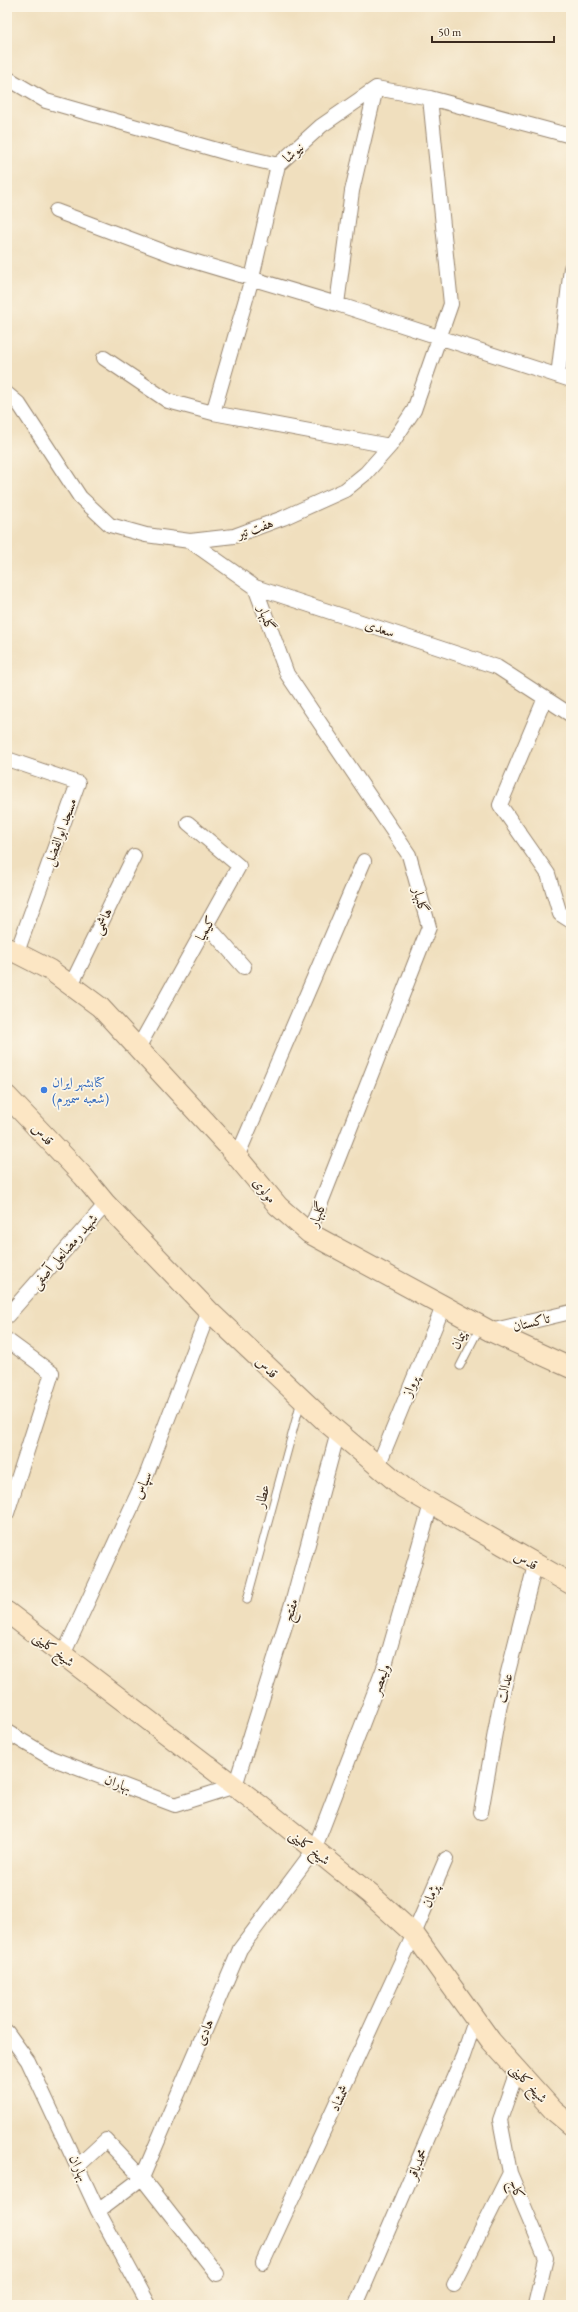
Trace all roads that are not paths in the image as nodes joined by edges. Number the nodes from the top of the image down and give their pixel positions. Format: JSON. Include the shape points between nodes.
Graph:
{"nodes":[{"id":1,"x":7,"y":78,"type":"edge"},
{"id":2,"x":376,"y":88,"type":"junction"},
{"id":3,"x":430,"y":98,"type":"junction"},
{"id":4,"x":571,"y":136,"type":"edge"},
{"id":5,"x":278,"y":165,"type":"junction"},
{"id":6,"x":56,"y":211,"type":"dead end"},
{"id":7,"x":571,"y":268,"type":"edge"},
{"id":8,"x":252,"y":278,"type":"junction"},
{"id":9,"x":337,"y":304,"type":"junction"},
{"id":10,"x":439,"y":336,"type":"junction"},
{"id":11,"x":104,"y":358,"type":"dead end"},
{"id":12,"x":564,"y":378,"type":"edge"},
{"id":13,"x":7,"y":394,"type":"edge"},
{"id":14,"x":213,"y":413,"type":"junction"},
{"id":15,"x":390,"y":446,"type":"junction"},
{"id":16,"x":190,"y":541,"type":"junction"},
{"id":17,"x":255,"y":587,"type":"junction"},
{"id":18,"x":545,"y":698,"type":"junction"},
{"id":19,"x":571,"y":715,"type":"edge"},
{"id":20,"x":7,"y":759,"type":"edge"},
{"id":21,"x":188,"y":823,"type":"dead end"},
{"id":22,"x":134,"y":856,"type":"dead end"},
{"id":23,"x":364,"y":861,"type":"dead end"},
{"id":24,"x":571,"y":921,"type":"edge"},
{"id":25,"x":207,"y":925,"type":"junction"},
{"id":26,"x":12,"y":950,"type":"edge"},
{"id":27,"x":244,"y":967,"type":"dead end"},
{"id":28,"x":71,"y":985,"type":"junction"},
{"id":29,"x":138,"y":1048,"type":"junction"},
{"id":30,"x":7,"y":1096,"type":"edge"},
{"id":31,"x":237,"y":1157,"type":"junction"},
{"id":32,"x":106,"y":1204,"type":"junction"},
{"id":33,"x":309,"y":1233,"type":"junction"},
{"id":34,"x":444,"y":1307,"type":"junction"},
{"id":35,"x":209,"y":1311,"type":"junction"},
{"id":36,"x":571,"y":1312,"type":"edge"},
{"id":37,"x":7,"y":1316,"type":"edge"},
{"id":38,"x":485,"y":1329,"type":"junction"},
{"id":39,"x":7,"y":1340,"type":"edge"},
{"id":40,"x":460,"y":1366,"type":"dead end"},
{"id":41,"x":571,"y":1368,"type":"edge"},
{"id":42,"x":301,"y":1400,"type":"junction"},
{"id":43,"x":338,"y":1432,"type":"junction"},
{"id":44,"x":378,"y":1466,"type":"junction"},
{"id":45,"x":431,"y":1504,"type":"junction"},
{"id":46,"x":7,"y":1513,"type":"edge"},
{"id":47,"x":535,"y":1565,"type":"junction"},
{"id":48,"x":571,"y":1584,"type":"edge"},
{"id":49,"x":247,"y":1600,"type":"dead end"},
{"id":50,"x":7,"y":1612,"type":"edge"},
{"id":51,"x":63,"y":1655,"type":"junction"},
{"id":52,"x":7,"y":1732,"type":"edge"},
{"id":53,"x":235,"y":1786,"type":"junction"},
{"id":54,"x":481,"y":1812,"type":"dead end"},
{"id":55,"x":314,"y":1850,"type":"junction"},
{"id":56,"x":446,"y":1859,"type":"dead end"},
{"id":57,"x":414,"y":1934,"type":"junction"},
{"id":58,"x":475,"y":2021,"type":"junction"},
{"id":59,"x":7,"y":2032,"type":"edge"},
{"id":60,"x":517,"y":2071,"type":"junction"},
{"id":61,"x":571,"y":2125,"type":"edge"},
{"id":62,"x":78,"y":2166,"type":"junction"},
{"id":63,"x":510,"y":2173,"type":"junction"},
{"id":64,"x":142,"y":2178,"type":"junction"},
{"id":65,"x":98,"y":2211,"type":"junction"},
{"id":66,"x":263,"y":2262,"type":"dead end"},
{"id":67,"x":217,"y":2274,"type":"dead end"},
{"id":68,"x":454,"y":2285,"type":"dead end"},
{"id":69,"x":537,"y":2304,"type":"edge"},
{"id":70,"x":149,"y":2305,"type":"edge"},
{"id":71,"x":356,"y":2305,"type":"edge"}],
"edges":[{"from":1,"to":5,"type":"street","name":"نیوشا","via":[[46,101]]},
{"from":2,"to":3,"type":"street"},
{"from":2,"to":5,"type":"street","name":"نیوشا","via":[[321,126]]},
{"from":2,"to":9,"type":"street","via":[[352,191]]},
{"from":3,"to":4,"type":"street"},
{"from":3,"to":10,"type":"street","name":"هفت تیر","via":[[451,304]]},
{"from":5,"to":8,"type":"street"},
{"from":6,"to":8,"type":"street","via":[[173,255]]},
{"from":7,"to":12,"type":"street"},
{"from":8,"to":9,"type":"street"},
{"from":8,"to":14,"type":"street"},
{"from":9,"to":10,"type":"street"},
{"from":10,"to":12,"type":"street"},
{"from":10,"to":15,"type":"street","name":"هفت تیر","via":[[414,410]]},
{"from":11,"to":14,"type":"street","via":[[168,402]]},
{"from":13,"to":16,"type":"street","name":"هفت تیر","via":[[19,404],[80,497],[110,525],[146,535]]},
{"from":14,"to":15,"type":"street"},
{"from":15,"to":16,"type":"street","name":"هفت تیر","via":[[366,474],[345,490],[283,518],[234,536]]},
{"from":16,"to":17,"type":"street","name":"سعدی"},
{"from":17,"to":18,"type":"street","name":"سعدی","via":[[497,667]]},
{"from":17,"to":33,"type":"street","name":"گلبهار","via":[[287,674],[409,855],[428,927]]},
{"from":18,"to":19,"type":"street","name":"سعدی"},
{"from":18,"to":24,"type":"street","via":[[500,805],[548,874],[560,914]]},
{"from":20,"to":26,"type":"street","name":"مسجد ابوالفضل","via":[[78,783]]},
{"from":21,"to":25,"type":"street","name":"کیمیا","via":[[239,866]]},
{"from":22,"to":28,"type":"street","name":"هاشمی"},
{"from":23,"to":31,"type":"street"},
{"from":25,"to":27,"type":"street"},
{"from":25,"to":29,"type":"street","name":"کیمیا"},
{"from":26,"to":28,"type":"street","name":"مولوی","via":[[50,970]]},
{"from":28,"to":29,"type":"street","name":"مولوی","via":[[100,1007]]},
{"from":29,"to":31,"type":"street","name":"مولوی"},
{"from":30,"to":32,"type":"street","name":"قدس"},
{"from":31,"to":33,"type":"street","name":"مولوی","via":[[278,1206]]},
{"from":32,"to":35,"type":"street","name":"قدس"},
{"from":32,"to":37,"type":"street","name":"شهید رمضانعلی آصفی"},
{"from":33,"to":34,"type":"street","name":"مولوی"},
{"from":34,"to":38,"type":"street","name":"مولوی"},
{"from":34,"to":44,"type":"street","name":"پرواز"},
{"from":35,"to":42,"type":"street","name":"قدس"},
{"from":35,"to":51,"type":"street","name":"سپاس","via":[[146,1476]]},
{"from":36,"to":38,"type":"street","name":"تاکستان"},
{"from":38,"to":40,"type":"lane","name":"پیمان"},
{"from":38,"to":41,"type":"street","name":"مولوی"},
{"from":39,"to":46,"type":"street","via":[[52,1373]]},
{"from":42,"to":43,"type":"street","name":"قدس"},
{"from":42,"to":49,"type":"lane","name":"عطار"},
{"from":43,"to":44,"type":"street","name":"قدس"},
{"from":43,"to":53,"type":"street","name":"مفتح","via":[[293,1600]]},
{"from":44,"to":45,"type":"street","name":"قدس","via":[[404,1488]]},
{"from":45,"to":47,"type":"street","name":"قدس"},
{"from":45,"to":55,"type":"street","name":"ولیعصر","via":[[385,1665]]},
{"from":47,"to":48,"type":"street","name":"قدس"},
{"from":47,"to":54,"type":"street","name":"عدالت","via":[[500,1704]]},
{"from":50,"to":51,"type":"street","name":"شیخ کلینی"},
{"from":51,"to":53,"type":"street","name":"شیخ کلینی"},
{"from":52,"to":53,"type":"street","name":"بهاران","via":[[51,1758],[175,1805]]},
{"from":53,"to":55,"type":"street","name":"شیخ کلینی"},
{"from":55,"to":57,"type":"street","name":"شیخ کلینی"},
{"from":55,"to":64,"type":"street","name":"هادی","via":[[240,1949]]},
{"from":56,"to":57,"type":"street","name":"پژمان"},
{"from":57,"to":58,"type":"street","name":"شیخ کلینی"},
{"from":57,"to":66,"type":"street","name":"شمشاد"},
{"from":58,"to":60,"type":"street","name":"شیخ کلینی"},
{"from":58,"to":71,"type":"street","name":"محمدباقر","via":[[460,2063]]},
{"from":59,"to":62,"type":"street","name":"بهاران","via":[[28,2061]]},
{"from":60,"to":61,"type":"street","name":"شیخ کلینی","via":[[554,2111]]},
{"from":60,"to":63,"type":"street","name":"کاج","via":[[500,2120]]},
{"from":62,"to":64,"type":"street","via":[[106,2140]]},
{"from":62,"to":65,"type":"street","name":"بهاران"},
{"from":63,"to":68,"type":"street"},
{"from":63,"to":69,"type":"street","name":"کاج","via":[[546,2258]]},
{"from":64,"to":65,"type":"street","name":"هادی"},
{"from":64,"to":67,"type":"street"},
{"from":65,"to":70,"type":"street","name":"بهاران"}]}
